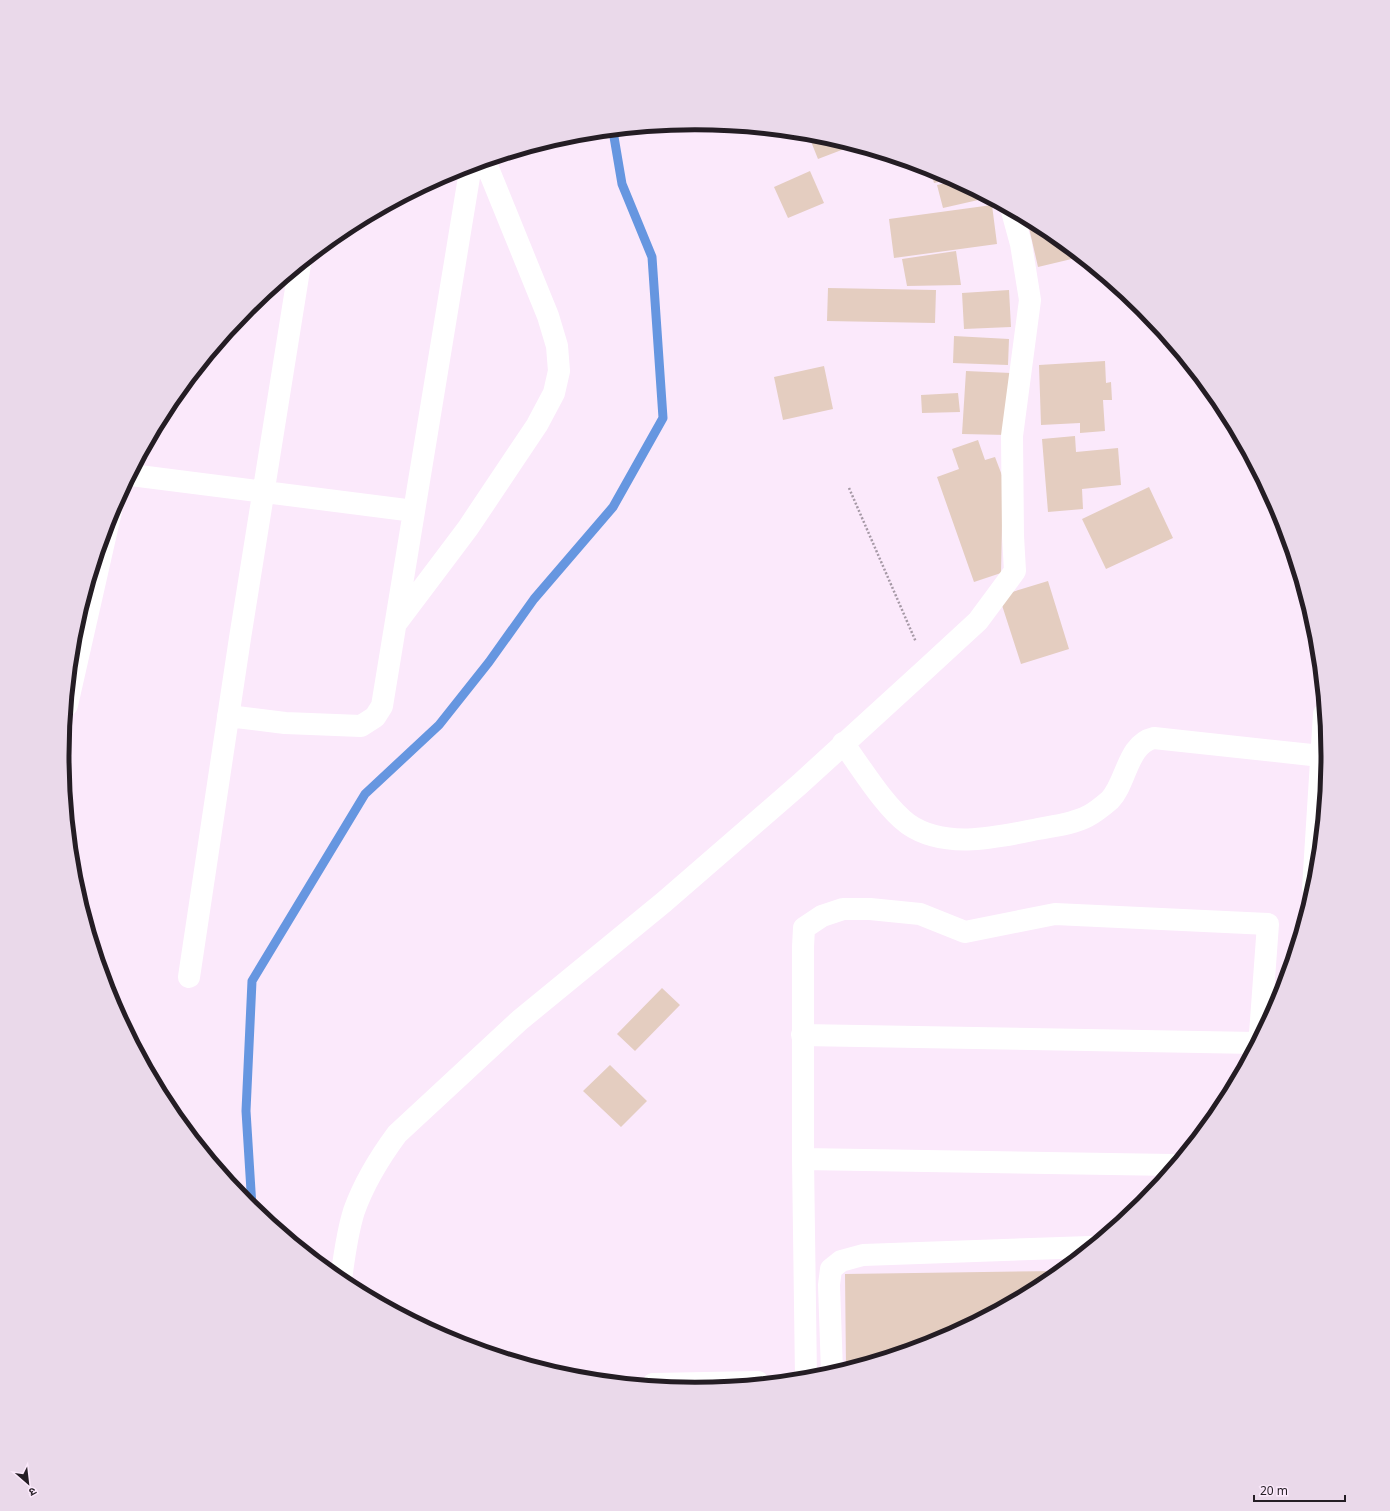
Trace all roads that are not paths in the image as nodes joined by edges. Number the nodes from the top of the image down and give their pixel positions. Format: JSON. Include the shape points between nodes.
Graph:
{"nodes":[{"id":1,"x":487,"y":166,"type":"edge"},
{"id":2,"x":470,"y":172,"type":"edge"},
{"id":3,"x":1014,"y":217,"type":"edge"},
{"id":4,"x":299,"y":271,"type":"edge"},
{"id":5,"x":136,"y":476,"type":"edge"},
{"id":6,"x":263,"y":493,"type":"junction"},
{"id":7,"x":414,"y":510,"type":"junction"},
{"id":8,"x":99,"y":563,"type":"edge"},
{"id":9,"x":396,"y":624,"type":"junction"},
{"id":10,"x":74,"y":674,"type":"edge"},
{"id":11,"x":228,"y":716,"type":"junction"},
{"id":12,"x":843,"y":743,"type":"junction"},
{"id":13,"x":1321,"y":756,"type":"joint"},
{"id":14,"x":1316,"y":835,"type":"edge"},
{"id":15,"x":189,"y":977,"type":"dead end"},
{"id":16,"x":1261,"y":1021,"type":"edge"},
{"id":17,"x":802,"y":1035,"type":"junction"},
{"id":18,"x":1250,"y":1043,"type":"edge"},
{"id":19,"x":803,"y":1159,"type":"junction"},
{"id":20,"x":1168,"y":1166,"type":"edge"},
{"id":21,"x":1083,"y":1246,"type":"edge"},
{"id":22,"x":342,"y":1272,"type":"edge"},
{"id":23,"x":832,"y":1366,"type":"edge"},
{"id":24,"x":806,"y":1371,"type":"edge"}],
"edges":[{"from":1,"to":9,"type":"street","via":[[548,316],[557,346],[559,371],[554,393],[537,425],[468,528]]},
{"from":2,"to":7,"type":"street"},
{"from":3,"to":12,"type":"street","via":[[1030,300],[1012,436],[1015,571],[978,621]]},
{"from":4,"to":6,"type":"street"},
{"from":5,"to":6,"type":"street"},
{"from":6,"to":7,"type":"street"},
{"from":6,"to":11,"type":"street"},
{"from":7,"to":9,"type":"street"},
{"from":8,"to":10,"type":"street"},
{"from":9,"to":11,"type":"street","via":[[382,706],[375,717],[361,726],[285,723]]},
{"from":11,"to":15,"type":"street"},
{"from":12,"to":13,"type":"street","via":[[891,807],[908,824],[937,836],[972,839],[1026,832],[1087,817],[1112,797],[1136,749],[1154,738]]},
{"from":12,"to":22,"type":"street","via":[[664,902],[520,1020],[397,1134],[382,1153],[354,1210]]},
{"from":13,"to":14,"type":"street"},
{"from":16,"to":17,"type":"street","via":[[1268,924],[1055,914],[965,932],[920,914],[842,909],[822,916],[804,928]]},
{"from":17,"to":18,"type":"street"},
{"from":17,"to":19,"type":"street"},
{"from":19,"to":20,"type":"street"},
{"from":19,"to":24,"type":"street"},
{"from":21,"to":23,"type":"street","via":[[863,1255],[841,1261],[831,1269],[829,1285]]}]}
